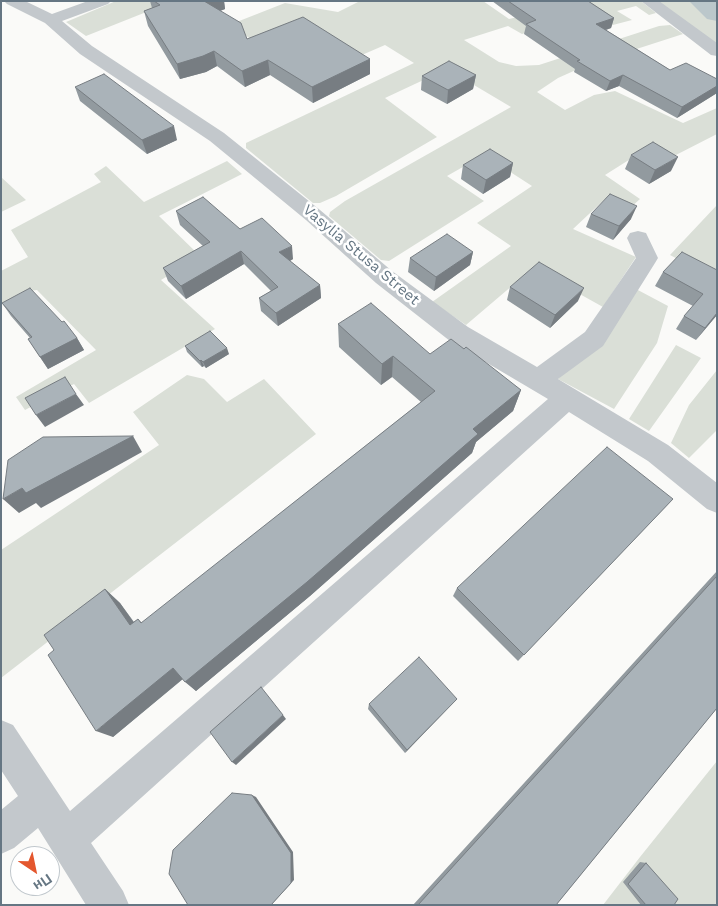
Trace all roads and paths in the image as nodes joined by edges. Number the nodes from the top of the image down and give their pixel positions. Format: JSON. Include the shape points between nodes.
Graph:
{"nodes":[{"id":1,"x":12,"y":1,"type":"edge"},
{"id":2,"x":103,"y":1,"type":"edge"},
{"id":3,"x":649,"y":1,"type":"edge"},
{"id":4,"x":51,"y":20,"type":"junction"},
{"id":5,"x":717,"y":51,"type":"edge"},
{"id":6,"x":638,"y":238,"type":"dead end"},
{"id":7,"x":538,"y":380,"type":"junction"},
{"id":8,"x":568,"y":397,"type":"junction"},
{"id":9,"x":717,"y":500,"type":"edge"},
{"id":10,"x":1,"y":737,"type":"edge"},
{"id":11,"x":41,"y":800,"type":"junction"},
{"id":12,"x":1,"y":835,"type":"edge"},
{"id":13,"x":67,"y":839,"type":"junction"},
{"id":14,"x":109,"y":905,"type":"edge"}],
"edges":[{"from":1,"to":4,"type":"street","name":"Vasylia Stusa Street"},
{"from":2,"to":4,"type":"street"},
{"from":3,"to":5,"type":"street"},
{"from":4,"to":7,"type":"street","name":"Vasylia Stusa Street","via":[[86,50],[217,137],[384,277],[452,328]]},
{"from":6,"to":7,"type":"street","via":[[646,258],[594,338]]},
{"from":7,"to":8,"type":"street","name":"Vasylia Stusa Street"},
{"from":8,"to":9,"type":"street","name":"Vasylia Stusa Street","via":[[658,453]]},
{"from":8,"to":13,"type":"street"},
{"from":10,"to":11,"type":"street"},
{"from":11,"to":12,"type":"street"},
{"from":11,"to":13,"type":"street"},
{"from":13,"to":14,"type":"street"}]}
